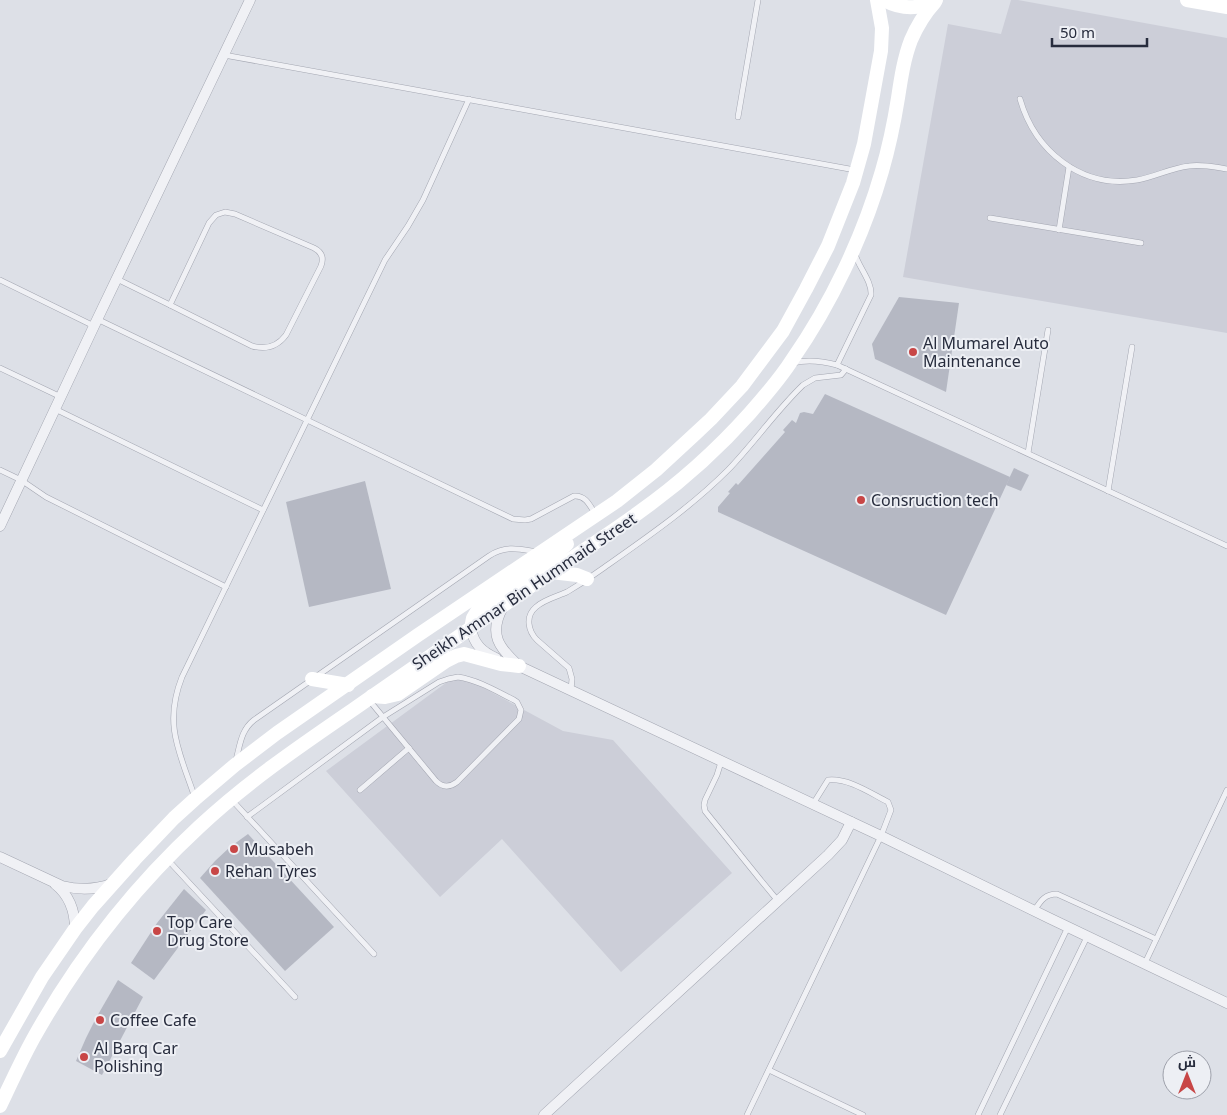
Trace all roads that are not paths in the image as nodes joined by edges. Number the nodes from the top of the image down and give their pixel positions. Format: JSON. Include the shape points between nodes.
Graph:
{"nodes":[{"id":1,"x":250,"y":0,"type":"edge"},
{"id":2,"x":758,"y":0,"type":"edge"},
{"id":3,"x":877,"y":0,"type":"edge"},
{"id":4,"x":884,"y":0,"type":"edge"},
{"id":5,"x":1187,"y":0,"type":"edge"},
{"id":6,"x":936,"y":1,"type":"edge"},
{"id":7,"x":1227,"y":7,"type":"edge"},
{"id":8,"x":224,"y":55,"type":"junction"},
{"id":9,"x":1020,"y":99,"type":"dead end"},
{"id":10,"x":469,"y":100,"type":"junction"},
{"id":11,"x":738,"y":117,"type":"dead end"},
{"id":12,"x":1069,"y":167,"type":"junction"},
{"id":13,"x":1227,"y":169,"type":"edge"},
{"id":14,"x":857,"y":171,"type":"junction"},
{"id":15,"x":990,"y":218,"type":"dead end"},
{"id":16,"x":1059,"y":230,"type":"junction"},
{"id":17,"x":1141,"y":243,"type":"dead end"},
{"id":18,"x":854,"y":248,"type":"junction"},
{"id":19,"x":117,"y":279,"type":"junction"},
{"id":20,"x":0,"y":280,"type":"edge"},
{"id":21,"x":170,"y":305,"type":"junction"},
{"id":22,"x":96,"y":322,"type":"junction"},
{"id":23,"x":1048,"y":330,"type":"dead end"},
{"id":24,"x":1132,"y":347,"type":"dead end"},
{"id":25,"x":790,"y":364,"type":"junction"},
{"id":26,"x":838,"y":365,"type":"junction"},
{"id":27,"x":0,"y":368,"type":"edge"},
{"id":28,"x":846,"y":369,"type":"junction"},
{"id":29,"x":61,"y":397,"type":"junction"},
{"id":30,"x":55,"y":409,"type":"junction"},
{"id":31,"x":307,"y":420,"type":"junction"},
{"id":32,"x":1028,"y":453,"type":"junction"},
{"id":33,"x":0,"y":470,"type":"edge"},
{"id":34,"x":22,"y":480,"type":"junction"},
{"id":35,"x":1108,"y":491,"type":"junction"},
{"id":36,"x":263,"y":510,"type":"junction"},
{"id":37,"x":597,"y":515,"type":"junction"},
{"id":38,"x":0,"y":526,"type":"edge"},
{"id":39,"x":576,"y":529,"type":"junction"},
{"id":40,"x":1227,"y":546,"type":"edge"},
{"id":41,"x":540,"y":553,"type":"junction"},
{"id":42,"x":551,"y":572,"type":"junction"},
{"id":43,"x":587,"y":580,"type":"junction"},
{"id":44,"x":226,"y":587,"type":"junction"},
{"id":45,"x":504,"y":606,"type":"junction"},
{"id":46,"x":471,"y":629,"type":"junction"},
{"id":47,"x":519,"y":666,"type":"junction"},
{"id":48,"x":312,"y":679,"type":"junction"},
{"id":49,"x":348,"y":684,"type":"junction"},
{"id":50,"x":571,"y":691,"type":"junction"},
{"id":51,"x":370,"y":697,"type":"junction"},
{"id":52,"x":384,"y":717,"type":"junction"},
{"id":53,"x":409,"y":748,"type":"junction"},
{"id":54,"x":721,"y":761,"type":"junction"},
{"id":55,"x":235,"y":765,"type":"junction"},
{"id":56,"x":360,"y":790,"type":"dead end"},
{"id":57,"x":1227,"y":790,"type":"edge"},
{"id":58,"x":195,"y":799,"type":"junction"},
{"id":59,"x":230,"y":799,"type":"junction"},
{"id":60,"x":813,"y":804,"type":"junction"},
{"id":61,"x":247,"y":817,"type":"junction"},
{"id":62,"x":851,"y":822,"type":"junction"},
{"id":63,"x":881,"y":836,"type":"junction"},
{"id":64,"x":0,"y":857,"type":"edge"},
{"id":65,"x":166,"y":859,"type":"junction"},
{"id":66,"x":52,"y":882,"type":"junction"},
{"id":67,"x":113,"y":884,"type":"junction"},
{"id":68,"x":778,"y":901,"type":"junction"},
{"id":69,"x":1034,"y":911,"type":"junction"},
{"id":70,"x":1068,"y":928,"type":"junction"},
{"id":71,"x":75,"y":929,"type":"junction"},
{"id":72,"x":1087,"y":936,"type":"junction"},
{"id":73,"x":1156,"y":940,"type":"junction"},
{"id":74,"x":374,"y":954,"type":"dead end"},
{"id":75,"x":1144,"y":964,"type":"junction"},
{"id":76,"x":294,"y":997,"type":"dead end"},
{"id":77,"x":1227,"y":1003,"type":"edge"},
{"id":78,"x":0,"y":1050,"type":"edge"},
{"id":79,"x":769,"y":1070,"type":"junction"},
{"id":80,"x":0,"y":1106,"type":"edge"},
{"id":81,"x":544,"y":1115,"type":"edge"},
{"id":82,"x":747,"y":1115,"type":"edge"},
{"id":83,"x":863,"y":1115,"type":"edge"},
{"id":84,"x":978,"y":1115,"type":"edge"},
{"id":85,"x":1000,"y":1115,"type":"edge"}],
"edges":[{"from":1,"to":8,"type":"street"},
{"from":2,"to":11,"type":"lane"},
{"from":3,"to":14,"type":"street","name":"Sheikh Ammar Bin Hummaid Street","via":[[882,28],[881,51]]},
{"from":4,"to":6,"type":"street","via":[[910,8]]},
{"from":5,"to":7,"type":"street"},
{"from":6,"to":18,"type":"street","name":"Sheikh Ammar Bin Hummaid Street","via":[[919,24],[904,61],[892,135]]},
{"from":8,"to":10,"type":"lane"},
{"from":8,"to":19,"type":"street"},
{"from":9,"to":12,"type":"lane","via":[[1036,134],[1050,152]]},
{"from":10,"to":14,"type":"lane"},
{"from":10,"to":31,"type":"lane","via":[[430,187],[385,260]]},
{"from":12,"to":13,"type":"lane","via":[[1090,177],[1120,181],[1149,178],[1188,166]]},
{"from":12,"to":16,"type":"lane"},
{"from":14,"to":37,"type":"street","name":"Sheikh Ammar Bin Hummaid Street","via":[[828,246],[806,290],[783,331],[756,368],[695,434],[637,486]]},
{"from":15,"to":16,"type":"lane"},
{"from":16,"to":17,"type":"lane"},
{"from":18,"to":25,"type":"street","name":"Sheikh Ammar Bin Hummaid Street","via":[[825,308]]},
{"from":18,"to":26,"type":"lane","via":[[871,295]]},
{"from":19,"to":21,"type":"lane"},
{"from":19,"to":22,"type":"street"},
{"from":20,"to":22,"type":"lane"},
{"from":21,"to":21,"type":"lane","via":[[252,346],[271,347],[286,336],[322,266],[322,258],[314,248],[235,214],[220,213],[209,223]]},
{"from":22,"to":29,"type":"street"},
{"from":22,"to":31,"type":"lane"},
{"from":23,"to":32,"type":"lane"},
{"from":24,"to":35,"type":"lane"},
{"from":25,"to":26,"type":"lane","via":[[809,360]]},
{"from":25,"to":42,"type":"street","name":"Sheikh Ammar Bin Hummaid Street","via":[[746,417],[691,471],[640,512]]},
{"from":26,"to":28,"type":"lane"},
{"from":27,"to":29,"type":"lane"},
{"from":28,"to":32,"type":"lane"},
{"from":28,"to":43,"type":"lane","via":[[841,375],[815,378],[804,385],[708,489],[667,523]]},
{"from":29,"to":30,"type":"street"},
{"from":30,"to":34,"type":"street"},
{"from":30,"to":36,"type":"lane"},
{"from":31,"to":36,"type":"lane"},
{"from":31,"to":37,"type":"lane","via":[[513,519],[531,518],[578,496],[586,500]]},
{"from":32,"to":35,"type":"lane"},
{"from":33,"to":34,"type":"lane"},
{"from":34,"to":38,"type":"street"},
{"from":34,"to":44,"type":"lane","via":[[46,497]]},
{"from":35,"to":40,"type":"lane"},
{"from":36,"to":44,"type":"lane"},
{"from":37,"to":39,"type":"street","name":"Sheikh Ammar Bin Hummaid Street"},
{"from":39,"to":41,"type":"street","name":"Sheikh Ammar Bin Hummaid Street"},
{"from":39,"to":46,"type":"street","via":[[558,552],[479,608]]},
{"from":41,"to":48,"type":"lane","via":[[512,548],[494,552]]},
{"from":41,"to":49,"type":"street","name":"Sheikh Ammar Bin Hummaid Street"},
{"from":42,"to":43,"type":"street","via":[[582,576]]},
{"from":42,"to":45,"type":"street","name":"Sheikh Ammar Bin Hummaid Street"},
{"from":43,"to":50,"type":"lane","via":[[535,607],[530,618],[533,636],[569,668]]},
{"from":44,"to":58,"type":"lane","via":[[174,700],[175,737]]},
{"from":45,"to":46,"type":"street","name":"Sheikh Ammar Bin Hummaid Street"},
{"from":45,"to":47,"type":"street","via":[[497,621],[497,637],[504,652]]},
{"from":46,"to":47,"type":"street","via":[[476,643],[486,654]]},
{"from":46,"to":51,"type":"street","name":"Sheikh Ammar Bin Hummaid Street"},
{"from":47,"to":50,"type":"street"},
{"from":47,"to":51,"type":"street","via":[[464,654],[446,661],[398,694]]},
{"from":48,"to":49,"type":"street"},
{"from":48,"to":55,"type":"lane","via":[[249,723],[243,733]]},
{"from":49,"to":55,"type":"street","name":"Sheikh Ammar Bin Hummaid Street"},
{"from":50,"to":54,"type":"street"},
{"from":51,"to":52,"type":"lane"},
{"from":51,"to":59,"type":"street","name":"Sheikh Ammar Bin Hummaid Street"},
{"from":52,"to":53,"type":"lane"},
{"from":52,"to":53,"type":"lane","via":[[439,682],[458,677],[476,682],[520,706],[519,719],[454,785],[439,784]]},
{"from":52,"to":61,"type":"lane"},
{"from":53,"to":56,"type":"lane"},
{"from":54,"to":60,"type":"street"},
{"from":54,"to":68,"type":"lane","via":[[705,800],[705,811]]},
{"from":55,"to":58,"type":"street","name":"Sheikh Ammar Bin Hummaid Street"},
{"from":57,"to":73,"type":"lane"},
{"from":58,"to":67,"type":"street","name":"Sheikh Ammar Bin Hummaid Street"},
{"from":59,"to":61,"type":"lane"},
{"from":59,"to":65,"type":"street","name":"Sheikh Ammar Bin Hummaid Street"},
{"from":60,"to":62,"type":"street"},
{"from":60,"to":63,"type":"lane","via":[[828,780],[838,779],[862,788],[888,802],[891,810]]},
{"from":61,"to":74,"type":"lane"},
{"from":62,"to":63,"type":"street"},
{"from":62,"to":68,"type":"street","via":[[836,848]]},
{"from":63,"to":69,"type":"street"},
{"from":63,"to":79,"type":"lane"},
{"from":64,"to":66,"type":"street"},
{"from":65,"to":76,"type":"lane"},
{"from":65,"to":80,"type":"street","name":"Sheikh Ammar Bin Hummaid Street","via":[[124,906],[75,970],[32,1040]]},
{"from":66,"to":67,"type":"street","via":[[82,890]]},
{"from":66,"to":71,"type":"street","via":[[70,902]]},
{"from":67,"to":71,"type":"street","name":"Sheikh Ammar Bin Hummaid Street"},
{"from":68,"to":81,"type":"street"},
{"from":69,"to":70,"type":"street"},
{"from":69,"to":73,"type":"lane","via":[[1044,897],[1057,894]]},
{"from":70,"to":72,"type":"street"},
{"from":70,"to":84,"type":"lane"},
{"from":71,"to":78,"type":"street","name":"Sheikh Ammar Bin Hummaid Street","via":[[42,977]]},
{"from":72,"to":75,"type":"street"},
{"from":72,"to":85,"type":"lane"},
{"from":73,"to":75,"type":"lane"},
{"from":75,"to":77,"type":"street"},
{"from":79,"to":82,"type":"lane"},
{"from":79,"to":83,"type":"lane"}]}
